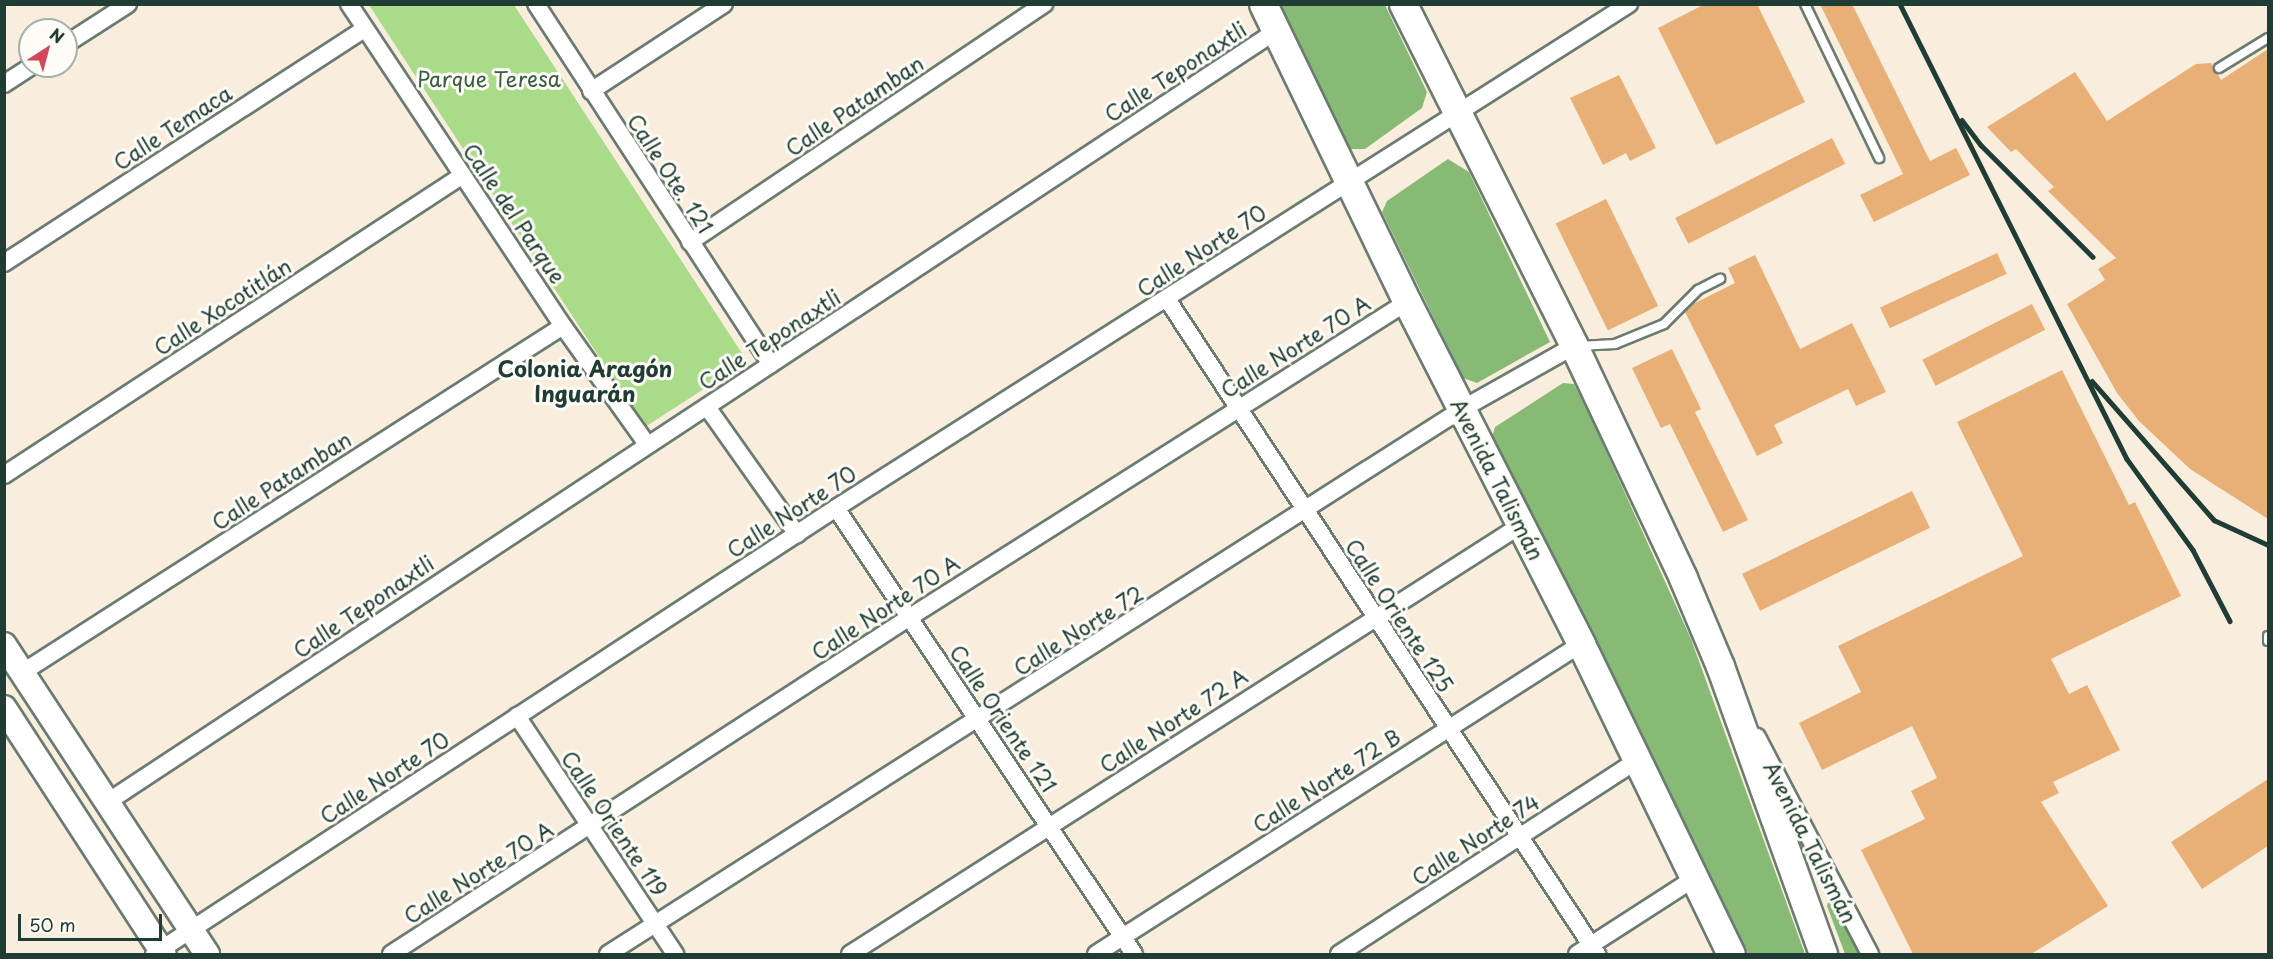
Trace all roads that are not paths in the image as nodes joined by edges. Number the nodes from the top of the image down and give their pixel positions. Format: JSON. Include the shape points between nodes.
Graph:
{"nodes":[{"id":1,"x":128,"y":4,"type":"edge"},
{"id":2,"x":349,"y":4,"type":"edge"},
{"id":3,"x":536,"y":4,"type":"edge"},
{"id":4,"x":724,"y":4,"type":"edge"},
{"id":5,"x":1044,"y":4,"type":"edge"},
{"id":6,"x":1263,"y":4,"type":"edge"},
{"id":7,"x":1403,"y":4,"type":"edge"},
{"id":8,"x":1629,"y":4,"type":"edge"},
{"id":9,"x":1805,"y":4,"type":"edge"},
{"id":10,"x":364,"y":29,"type":"junction"},
{"id":11,"x":1276,"y":31,"type":"junction"},
{"id":12,"x":78,"y":36,"type":"edge"},
{"id":13,"x":2268,"y":38,"type":"edge"},
{"id":14,"x":2219,"y":68,"type":"dead end"},
{"id":15,"x":18,"y":75,"type":"edge"},
{"id":16,"x":4,"y":84,"type":"edge"},
{"id":17,"x":591,"y":91,"type":"junction"},
{"id":18,"x":1457,"y":113,"type":"junction"},
{"id":19,"x":1878,"y":158,"type":"dead end"},
{"id":20,"x":464,"y":175,"type":"junction"},
{"id":21,"x":1349,"y":181,"type":"junction"},
{"id":22,"x":690,"y":242,"type":"junction"},
{"id":23,"x":4,"y":263,"type":"edge"},
{"id":24,"x":1720,"y":279,"type":"dead end"},
{"id":25,"x":1167,"y":299,"type":"junction"},
{"id":26,"x":1407,"y":302,"type":"junction"},
{"id":27,"x":563,"y":326,"type":"junction"},
{"id":28,"x":1574,"y":346,"type":"junction"},
{"id":29,"x":771,"y":364,"type":"junction"},
{"id":30,"x":707,"y":407,"type":"junction"},
{"id":31,"x":1237,"y":409,"type":"junction"},
{"id":32,"x":1462,"y":409,"type":"junction"},
{"id":33,"x":648,"y":444,"type":"junction"},
{"id":34,"x":4,"y":475,"type":"edge"},
{"id":35,"x":836,"y":508,"type":"junction"},
{"id":36,"x":1305,"y":513,"type":"junction"},
{"id":37,"x":1521,"y":525,"type":"junction"},
{"id":38,"x":797,"y":534,"type":"junction"},
{"id":39,"x":910,"y":617,"type":"junction"},
{"id":40,"x":1375,"y":617,"type":"junction"},
{"id":41,"x":1581,"y":644,"type":"junction"},
{"id":42,"x":4,"y":645,"type":"edge"},
{"id":43,"x":1720,"y":666,"type":"junction"},
{"id":44,"x":23,"y":672,"type":"junction"},
{"id":45,"x":4,"y":708,"type":"edge"},
{"id":46,"x":517,"y":716,"type":"junction"},
{"id":47,"x":978,"y":720,"type":"junction"},
{"id":48,"x":1448,"y":729,"type":"junction"},
{"id":49,"x":1636,"y":761,"type":"junction"},
{"id":50,"x":106,"y":803,"type":"junction"},
{"id":51,"x":1049,"y":826,"type":"junction"},
{"id":52,"x":591,"y":828,"type":"junction"},
{"id":53,"x":1519,"y":837,"type":"junction"},
{"id":54,"x":1692,"y":880,"type":"junction"},
{"id":55,"x":655,"y":924,"type":"junction"},
{"id":56,"x":192,"y":930,"type":"junction"},
{"id":57,"x":1122,"y":937,"type":"junction"},
{"id":58,"x":1594,"y":950,"type":"edge"},
{"id":59,"x":160,"y":953,"type":"edge"},
{"id":60,"x":207,"y":954,"type":"edge"},
{"id":61,"x":391,"y":954,"type":"edge"},
{"id":62,"x":608,"y":954,"type":"edge"},
{"id":63,"x":675,"y":954,"type":"edge"},
{"id":64,"x":850,"y":954,"type":"edge"},
{"id":65,"x":1096,"y":954,"type":"edge"},
{"id":66,"x":1134,"y":954,"type":"edge"},
{"id":67,"x":1340,"y":954,"type":"edge"},
{"id":68,"x":1576,"y":954,"type":"edge"},
{"id":69,"x":1731,"y":954,"type":"edge"},
{"id":70,"x":1823,"y":954,"type":"edge"},
{"id":71,"x":1869,"y":954,"type":"edge"}],
"edges":[{"from":1,"to":12,"type":"street"},
{"from":2,"to":10,"type":"street","name":"Calle del Parque"},
{"from":3,"to":17,"type":"street","name":"Calle Ote. 121"},
{"from":4,"to":17,"type":"street"},
{"from":5,"to":22,"type":"street","name":"Calle Patamban"},
{"from":6,"to":11,"type":"main road","name":"Avenida Talismán"},
{"from":7,"to":18,"type":"main road","name":"Avenida Talismán"},
{"from":8,"to":18,"type":"street","name":"Calle Norte 70"},
{"from":9,"to":19,"type":"lane"},
{"from":10,"to":20,"type":"street","name":"Calle del Parque"},
{"from":10,"to":23,"type":"street","name":"Calle Temaca"},
{"from":11,"to":21,"type":"main road","name":"Avenida Talismán"},
{"from":11,"to":29,"type":"street","name":"Calle Teponaxtli"},
{"from":13,"to":14,"type":"lane"},
{"from":15,"to":16,"type":"street"},
{"from":17,"to":22,"type":"street","name":"Calle Ote. 121"},
{"from":18,"to":21,"type":"street","name":"Calle Norte 70"},
{"from":18,"to":28,"type":"main road","name":"Avenida Talismán"},
{"from":20,"to":27,"type":"street","name":"Calle del Parque"},
{"from":20,"to":34,"type":"street","name":"Calle Xocotitlán"},
{"from":21,"to":25,"type":"street","name":"Calle Norte 70"},
{"from":21,"to":26,"type":"main road","name":"Avenida Talismán"},
{"from":22,"to":29,"type":"street","name":"Calle Ote. 121"},
{"from":24,"to":28,"type":"lane","via":[[1698,290],[1664,324],[1615,344]]},
{"from":25,"to":31,"type":"street","name":"Calle Oriente 125"},
{"from":25,"to":35,"type":"street","name":"Calle Norte 70"},
{"from":26,"to":31,"type":"street","name":"Calle Norte 70 A"},
{"from":26,"to":32,"type":"main road","name":"Avenida Talismán"},
{"from":27,"to":33,"type":"street","name":"Calle del Parque"},
{"from":27,"to":44,"type":"street","name":"Calle Patamban"},
{"from":28,"to":32,"type":"street","name":"Calle Norte 72"},
{"from":28,"to":43,"type":"main road","name":"Avenida Talismán"},
{"from":29,"to":30,"type":"street","name":"Calle Teponaxtli"},
{"from":30,"to":33,"type":"street","name":"Calle Teponaxtli"},
{"from":30,"to":38,"type":"street"},
{"from":31,"to":36,"type":"street","name":"Calle Oriente 125"},
{"from":31,"to":39,"type":"street","name":"Calle Norte 70 A"},
{"from":32,"to":36,"type":"street","name":"Calle Norte 72"},
{"from":32,"to":37,"type":"main road","name":"Avenida Talismán"},
{"from":33,"to":50,"type":"street","name":"Calle Teponaxtli"},
{"from":35,"to":38,"type":"street","name":"Calle Norte 70"},
{"from":35,"to":39,"type":"street","name":"Calle Oriente 121"},
{"from":36,"to":40,"type":"street","name":"Calle Oriente 125"},
{"from":36,"to":47,"type":"street","name":"Calle Norte 72"},
{"from":37,"to":40,"type":"street","name":"Calle Norte 72 A"},
{"from":37,"to":41,"type":"main road","name":"Avenida Talismán"},
{"from":38,"to":46,"type":"street","name":"Calle Norte 70"},
{"from":39,"to":47,"type":"street","name":"Calle Oriente 121"},
{"from":39,"to":52,"type":"street","name":"Calle Norte 70 A"},
{"from":40,"to":48,"type":"street","name":"Calle Oriente 125"},
{"from":40,"to":51,"type":"street","name":"Calle Norte 72 A"},
{"from":41,"to":48,"type":"street","name":"Calle Norte 72 B"},
{"from":41,"to":49,"type":"main road","name":"Avenida Talismán"},
{"from":42,"to":44,"type":"street"},
{"from":43,"to":70,"type":"main road","name":"Avenida Talismán"},
{"from":43,"to":71,"type":"street","name":"Avenida Talismán"},
{"from":44,"to":50,"type":"street"},
{"from":45,"to":59,"type":"street"},
{"from":46,"to":52,"type":"street","name":"Calle Oriente 119"},
{"from":46,"to":56,"type":"street","name":"Calle Norte 70"},
{"from":47,"to":51,"type":"street","name":"Calle Oriente 121"},
{"from":47,"to":55,"type":"street","name":"Calle Norte 72"},
{"from":48,"to":53,"type":"street","name":"Calle Oriente 125"},
{"from":48,"to":57,"type":"street","name":"Calle Norte 72 B"},
{"from":49,"to":53,"type":"street","name":"Calle Norte 74"},
{"from":49,"to":54,"type":"main road","name":"Avenida Talismán"},
{"from":50,"to":56,"type":"street"},
{"from":51,"to":57,"type":"street","name":"Calle Oriente 121"},
{"from":51,"to":64,"type":"street","name":"Calle Norte 72 A"},
{"from":52,"to":55,"type":"street","name":"Calle Oriente 119"},
{"from":52,"to":61,"type":"street","name":"Calle Norte 70 A"},
{"from":53,"to":58,"type":"street","name":"Calle Oriente 125"},
{"from":53,"to":67,"type":"street","name":"Calle Norte 74"},
{"from":54,"to":58,"type":"street"},
{"from":54,"to":69,"type":"main road","name":"Avenida Talismán"},
{"from":55,"to":62,"type":"street","name":"Calle Norte 72"},
{"from":55,"to":63,"type":"street","name":"Calle Oriente 119"},
{"from":56,"to":59,"type":"street","name":"Calle Norte 70"},
{"from":56,"to":60,"type":"street"},
{"from":57,"to":65,"type":"street","name":"Calle Norte 72 B"},
{"from":57,"to":66,"type":"street","name":"Calle Oriente 121"},
{"from":58,"to":68,"type":"street"}]}
